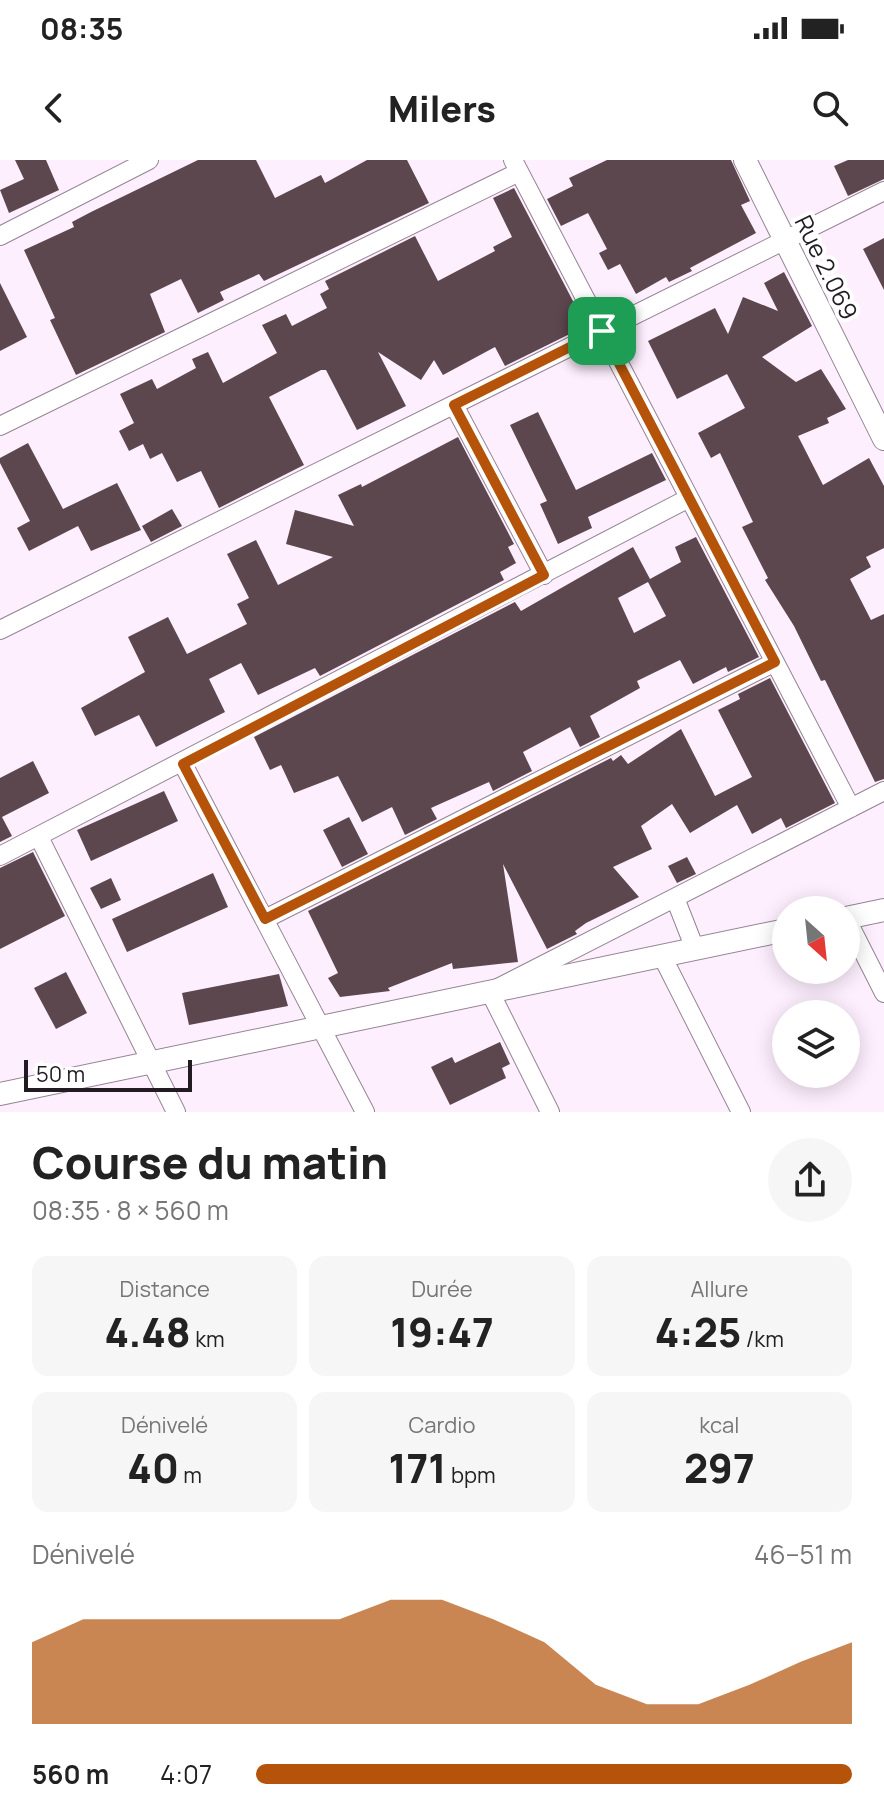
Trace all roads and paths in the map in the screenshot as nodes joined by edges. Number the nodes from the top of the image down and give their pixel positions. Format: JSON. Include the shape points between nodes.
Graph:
{"nodes":[{"id":1,"x":149,"y":160,"type":"edge"},
{"id":2,"x":745,"y":160,"type":"edge"},
{"id":3,"x":516,"y":166,"type":"edge"},
{"id":4,"x":884,"y":191,"type":"edge"},
{"id":5,"x":0,"y":236,"type":"edge"},
{"id":6,"x":785,"y":240,"type":"junction"},
{"id":7,"x":602,"y":331,"type":"junction"},
{"id":8,"x":454,"y":405,"type":"junction"},
{"id":9,"x":0,"y":426,"type":"edge"},
{"id":10,"x":884,"y":439,"type":"edge"},
{"id":11,"x":689,"y":498,"type":"junction"},
{"id":12,"x":544,"y":575,"type":"junction"},
{"id":13,"x":0,"y":630,"type":"edge"},
{"id":14,"x":775,"y":662,"type":"junction"},
{"id":15,"x":183,"y":764,"type":"junction"},
{"id":16,"x":884,"y":791,"type":"edge"},
{"id":17,"x":851,"y":808,"type":"junction"},
{"id":18,"x":39,"y":837,"type":"junction"},
{"id":19,"x":0,"y":856,"type":"edge"},
{"id":20,"x":675,"y":898,"type":"junction"},
{"id":21,"x":884,"y":910,"type":"edge"},
{"id":22,"x":860,"y":915,"type":"edge"},
{"id":23,"x":265,"y":919,"type":"junction"},
{"id":24,"x":772,"y":933,"type":"edge"},
{"id":25,"x":860,"y":946,"type":"edge"},
{"id":26,"x":695,"y":949,"type":"junction"},
{"id":27,"x":662,"y":956,"type":"junction"},
{"id":28,"x":490,"y":992,"type":"junction"},
{"id":29,"x":884,"y":993,"type":"edge"},
{"id":30,"x":323,"y":1027,"type":"junction"},
{"id":31,"x":152,"y":1063,"type":"junction"},
{"id":32,"x":0,"y":1094,"type":"edge"},
{"id":33,"x":176,"y":1112,"type":"edge"},
{"id":34,"x":365,"y":1112,"type":"edge"},
{"id":35,"x":550,"y":1112,"type":"edge"},
{"id":36,"x":741,"y":1112,"type":"edge"}],
"edges":[{"from":1,"to":5,"type":"street"},
{"from":2,"to":6,"type":"street","name":"Rue 2.069"},
{"from":3,"to":7,"type":"street"},
{"from":3,"to":9,"type":"street"},
{"from":4,"to":6,"type":"street"},
{"from":6,"to":7,"type":"street"},
{"from":6,"to":10,"type":"street","name":"Rue 2.069"},
{"from":7,"to":8,"type":"street"},
{"from":7,"to":11,"type":"street"},
{"from":8,"to":12,"type":"street"},
{"from":8,"to":13,"type":"street"},
{"from":11,"to":12,"type":"street"},
{"from":11,"to":14,"type":"street"},
{"from":12,"to":15,"type":"street"},
{"from":14,"to":17,"type":"street"},
{"from":14,"to":23,"type":"street"},
{"from":15,"to":18,"type":"street"},
{"from":15,"to":23,"type":"street"},
{"from":16,"to":17,"type":"street"},
{"from":17,"to":20,"type":"street"},
{"from":18,"to":19,"type":"street"},
{"from":18,"to":31,"type":"street"},
{"from":20,"to":26,"type":"street"},
{"from":20,"to":28,"type":"street"},
{"from":21,"to":22,"type":"street"},
{"from":23,"to":30,"type":"street"},
{"from":24,"to":26,"type":"street"},
{"from":25,"to":29,"type":"street"},
{"from":26,"to":27,"type":"street"},
{"from":27,"to":28,"type":"street"},
{"from":27,"to":36,"type":"street"},
{"from":28,"to":30,"type":"street"},
{"from":28,"to":35,"type":"street"},
{"from":30,"to":31,"type":"street"},
{"from":30,"to":34,"type":"street"},
{"from":31,"to":32,"type":"street"},
{"from":31,"to":33,"type":"street"}]}
